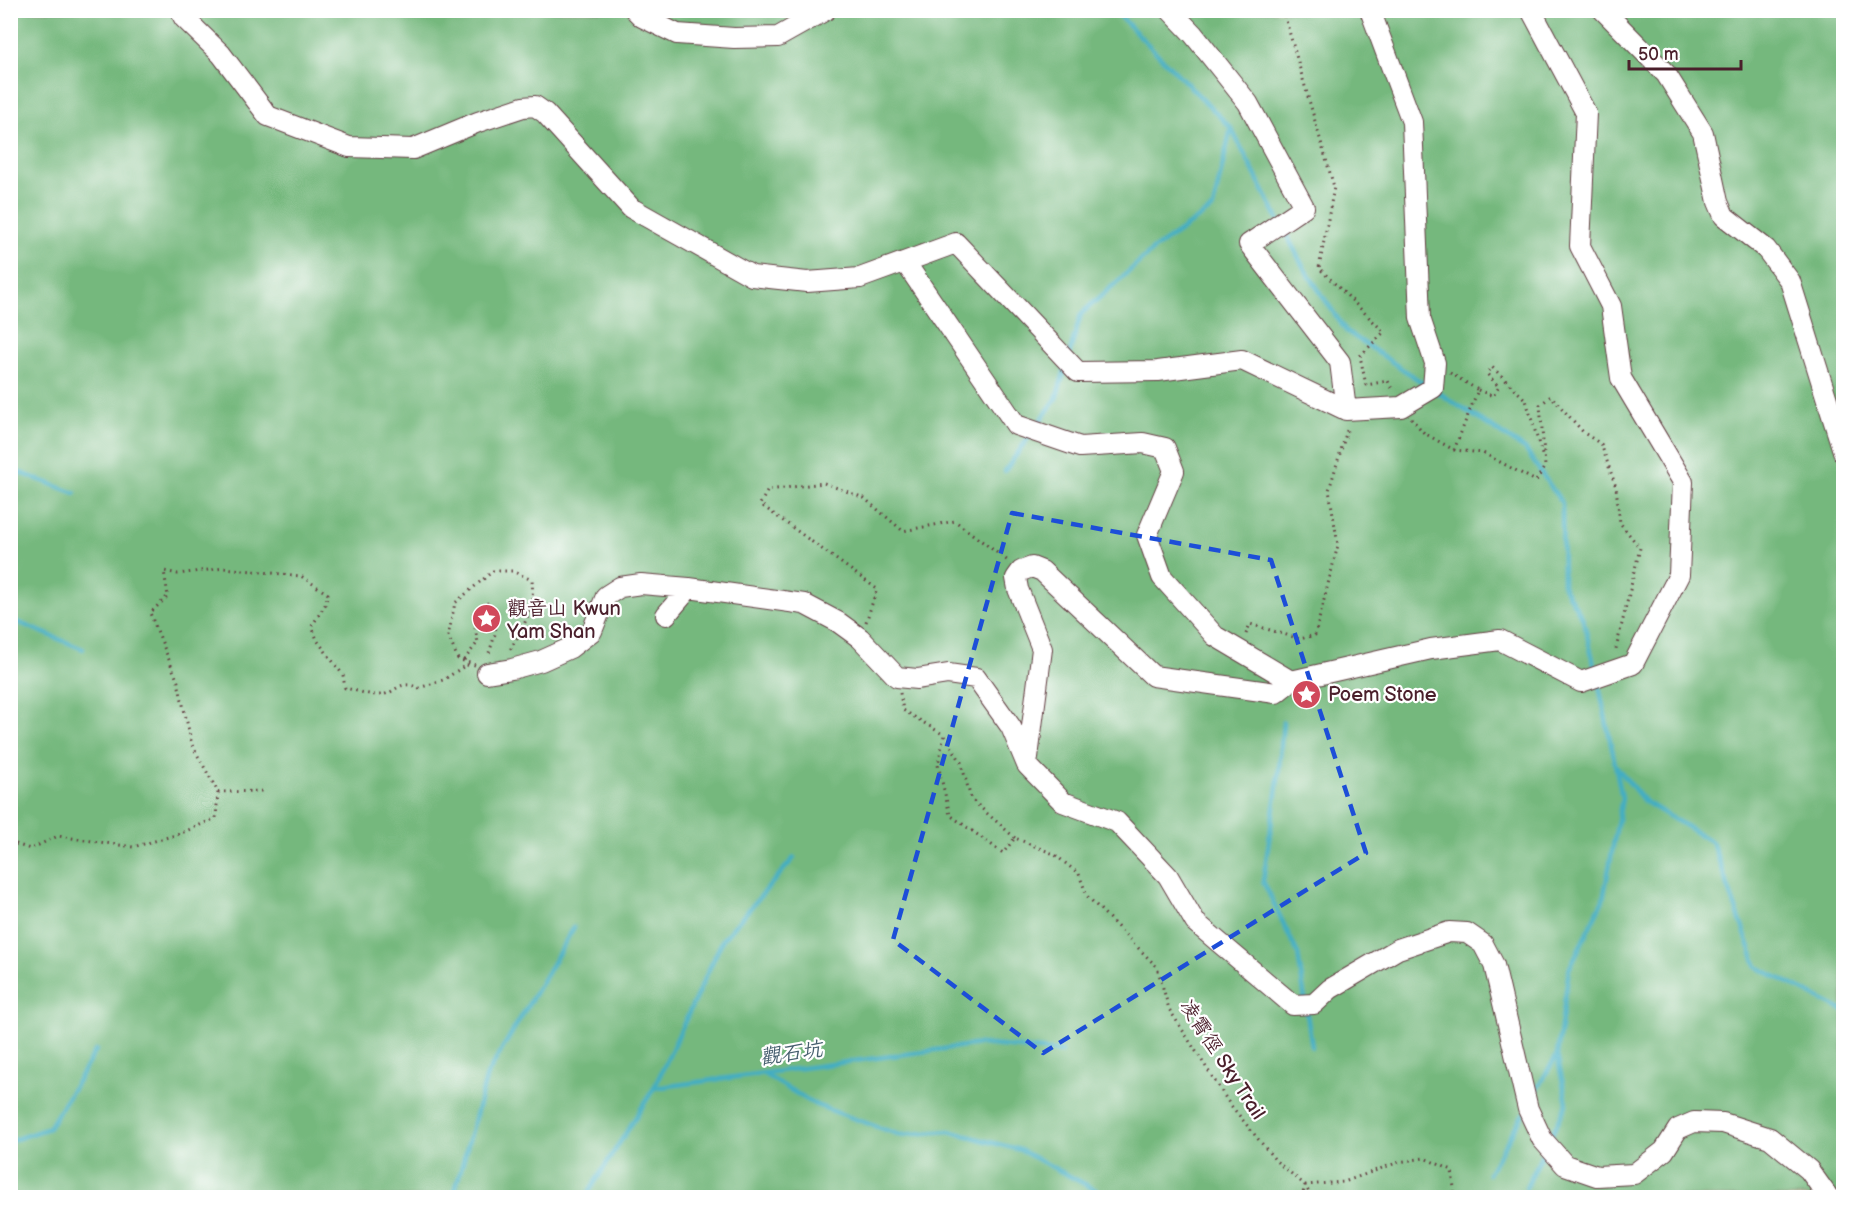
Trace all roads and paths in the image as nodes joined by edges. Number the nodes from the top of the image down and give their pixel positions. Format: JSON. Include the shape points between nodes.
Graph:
{"nodes":[{"id":1,"x":180,"y":10,"type":"edge"},
{"id":2,"x":635,"y":10,"type":"edge"},
{"id":3,"x":826,"y":10,"type":"edge"},
{"id":4,"x":1170,"y":10,"type":"edge"},
{"id":5,"x":1283,"y":10,"type":"edge"},
{"id":6,"x":1370,"y":10,"type":"edge"},
{"id":7,"x":1531,"y":10,"type":"edge"},
{"id":8,"x":1603,"y":10,"type":"edge"},
{"id":9,"x":905,"y":262,"type":"junction"},
{"id":10,"x":1435,"y":363,"type":"junction"},
{"id":11,"x":1478,"y":390,"type":"junction"},
{"id":12,"x":1401,"y":407,"type":"junction"},
{"id":13,"x":1350,"y":410,"type":"junction"},
{"id":14,"x":1454,"y":450,"type":"junction"},
{"id":15,"x":1844,"y":454,"type":"edge"},
{"id":16,"x":1545,"y":466,"type":"junction"},
{"id":17,"x":1021,"y":571,"type":"junction"},
{"id":18,"x":688,"y":588,"type":"junction"},
{"id":19,"x":666,"y":615,"type":"dead end"},
{"id":20,"x":1245,"y":635,"type":"dead end"},
{"id":21,"x":860,"y":638,"type":"junction"},
{"id":22,"x":464,"y":660,"type":"junction"},
{"id":23,"x":482,"y":664,"type":"junction"},
{"id":24,"x":512,"y":669,"type":"junction"},
{"id":25,"x":1610,"y":672,"type":"junction"},
{"id":26,"x":897,"y":676,"type":"junction"},
{"id":27,"x":1291,"y":681,"type":"junction"},
{"id":28,"x":944,"y":735,"type":"junction"},
{"id":29,"x":1027,"y":765,"type":"junction"},
{"id":30,"x":266,"y":791,"type":"dead end"},
{"id":31,"x":218,"y":792,"type":"junction"},
{"id":32,"x":1015,"y":838,"type":"junction"},
{"id":33,"x":10,"y":842,"type":"edge"},
{"id":34,"x":1305,"y":1185,"type":"junction"},
{"id":35,"x":1302,"y":1197,"type":"edge"},
{"id":36,"x":1312,"y":1197,"type":"edge"},
{"id":37,"x":1455,"y":1197,"type":"edge"},
{"id":38,"x":1702,"y":1197,"type":"edge"},
{"id":39,"x":1763,"y":1197,"type":"edge"},
{"id":40,"x":1829,"y":1197,"type":"edge"}],
"edges":[{"from":1,"to":9,"type":"lane","via":[[221,54],[268,116],[349,147],[413,149],[478,122],[535,106],[631,208],[752,276],[807,282],[860,278]]},
{"from":2,"to":3,"type":"lane","via":[[677,34],[734,38],[778,37]]},
{"from":4,"to":13,"type":"lane","via":[[1248,103],[1304,207],[1249,244],[1340,362]]},
{"from":5,"to":12,"type":"path","via":[[1334,187],[1319,268],[1384,332],[1360,356],[1366,385],[1388,381]]},
{"from":6,"to":10,"type":"lane","via":[[1412,122],[1420,318]]},
{"from":7,"to":25,"type":"lane","via":[[1586,113],[1580,246],[1611,306],[1621,378],[1683,482],[1679,575],[1633,664]]},
{"from":8,"to":15,"type":"lane","via":[[1666,74],[1703,133],[1724,216],[1766,249],[1790,281]]},
{"from":9,"to":13,"type":"lane","via":[[956,243],[1078,372],[1158,371],[1242,360]]},
{"from":9,"to":27,"type":"lane","via":[[1016,425],[1080,447],[1143,443],[1165,448],[1174,471],[1147,535],[1162,577],[1215,636]]},
{"from":10,"to":11,"type":"path"},
{"from":10,"to":12,"type":"lane","via":[[1433,388]]},
{"from":11,"to":14,"type":"path"},
{"from":11,"to":16,"type":"path","via":[[1493,396],[1499,387],[1487,374],[1492,368],[1526,400]]},
{"from":12,"to":13,"type":"lane"},
{"from":12,"to":14,"type":"path","via":[[1424,433]]},
{"from":13,"to":20,"type":"path","via":[[1329,490],[1338,545],[1315,635],[1300,639],[1250,624]]},
{"from":14,"to":16,"type":"path","via":[[1483,453],[1536,481]]},
{"from":16,"to":25,"type":"path","via":[[1540,405],[1551,396],[1584,434],[1600,444],[1616,487],[1620,523],[1641,549]]},
{"from":17,"to":21,"type":"path","via":[[955,521],[903,531],[864,498],[824,483],[768,489],[760,504],[877,589]]},
{"from":17,"to":27,"type":"lane","via":[[1032,567],[1042,572],[1153,676],[1276,693]]},
{"from":17,"to":29,"type":"lane","via":[[1016,578],[1018,589],[1042,649]]},
{"from":18,"to":19,"type":"lane"},
{"from":18,"to":21,"type":"lane","via":[[804,604]]},
{"from":18,"to":24,"type":"lane","via":[[641,584],[620,587],[606,596],[592,631],[570,648]]},
{"from":21,"to":26,"type":"lane"},
{"from":22,"to":23,"type":"path"},
{"from":22,"to":23,"type":"path","via":[[478,642],[473,626],[478,611],[489,603],[496,615],[497,628]]},
{"from":22,"to":24,"type":"path","via":[[458,659],[448,636],[455,603],[494,571],[512,571],[532,580],[533,591],[528,620],[509,652]]},
{"from":23,"to":24,"type":"lane"},
{"from":23,"to":31,"type":"path","via":[[466,664],[443,680],[419,688],[399,685],[378,695],[345,688],[343,675],[316,640],[312,626],[328,594],[301,576],[224,568],[178,574],[164,571],[168,596],[150,613],[178,682],[192,745]]},
{"from":25,"to":27,"type":"lane","via":[[1581,682],[1500,640],[1431,649]]},
{"from":26,"to":28,"type":"path","via":[[903,710]]},
{"from":26,"to":29,"type":"lane","via":[[917,679],[948,674],[976,678],[1011,727]]},
{"from":28,"to":32,"type":"path","name":"凌霄徑 Sky Trail","via":[[961,762],[971,799]]},
{"from":28,"to":32,"type":"path","via":[[938,765],[950,816],[1003,853]]},
{"from":29,"to":40,"type":"lane","via":[[1062,802],[1117,822],[1168,876],[1194,922],[1293,1005],[1314,1004],[1330,989],[1398,949],[1449,932],[1467,933],[1483,944],[1494,965],[1528,1109],[1542,1139],[1565,1165],[1597,1176],[1634,1174],[1664,1151],[1678,1130],[1694,1122],[1723,1123],[1770,1138],[1809,1170]]},
{"from":30,"to":31,"type":"path"},
{"from":31,"to":33,"type":"path","via":[[216,818],[133,847],[58,836],[30,849]]},
{"from":32,"to":34,"type":"path","name":"凌霄徑 Sky Trail","via":[[1054,854],[1079,874],[1087,896],[1157,967],[1169,1009],[1229,1103],[1276,1161]]},
{"from":34,"to":35,"type":"path"},
{"from":34,"to":36,"type":"path"},
{"from":34,"to":37,"type":"path","via":[[1344,1182],[1399,1162],[1424,1158],[1452,1170]]},
{"from":38,"to":39,"type":"path"}]}
